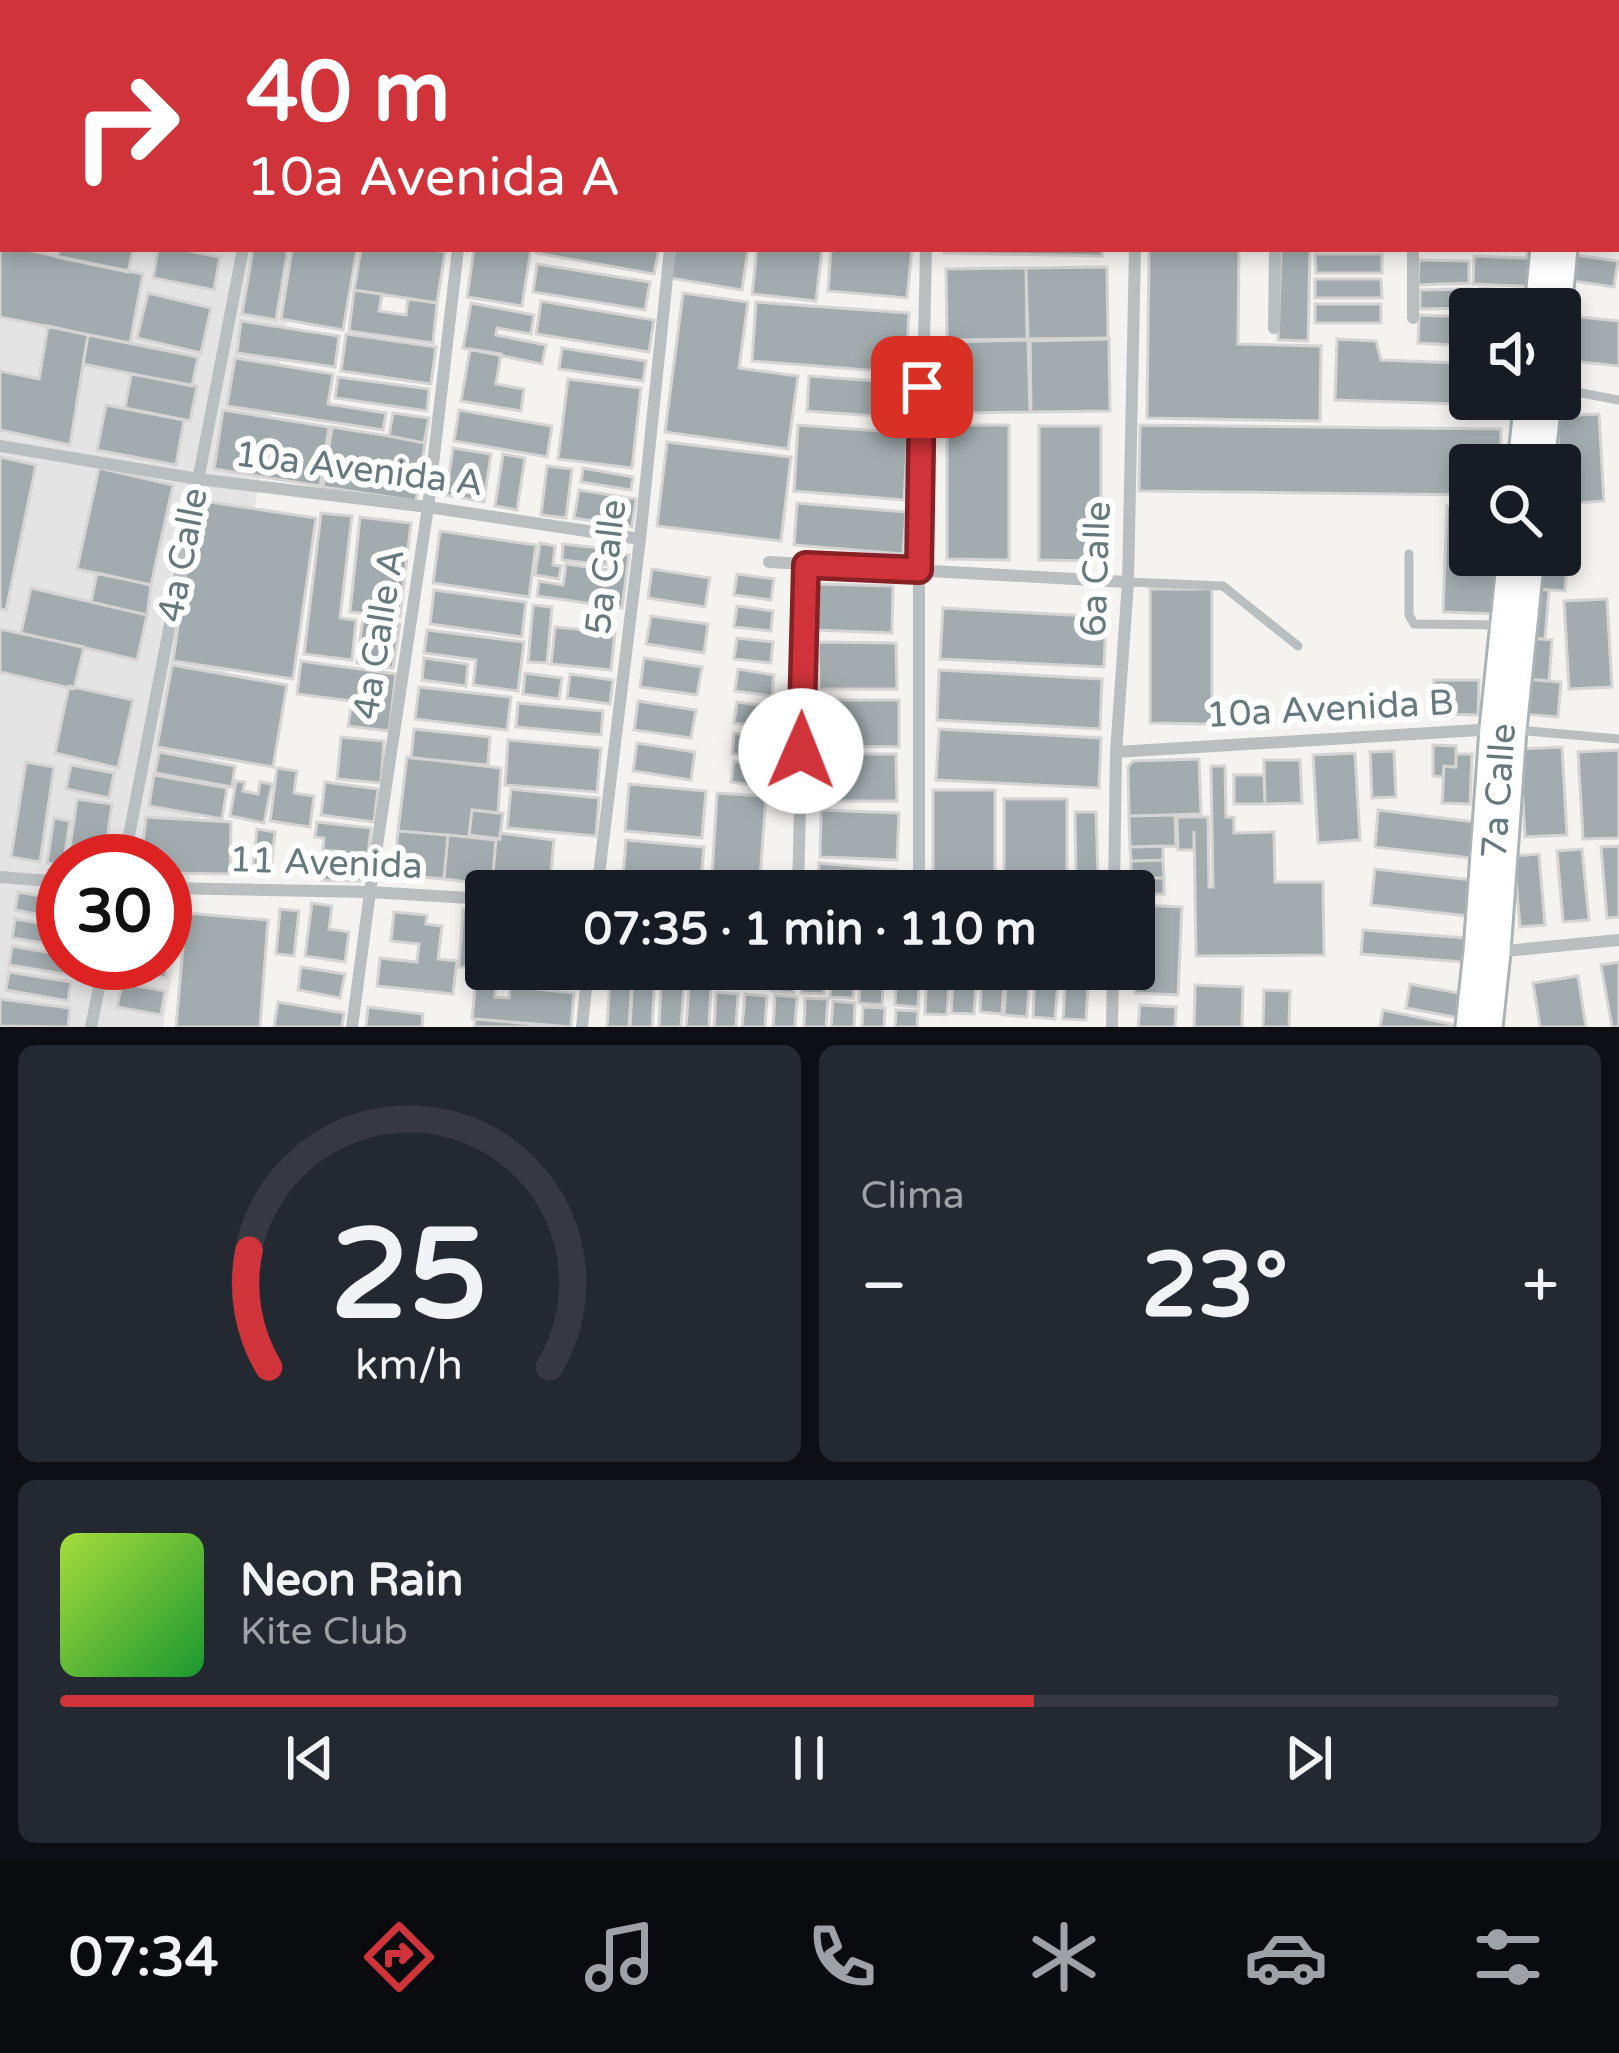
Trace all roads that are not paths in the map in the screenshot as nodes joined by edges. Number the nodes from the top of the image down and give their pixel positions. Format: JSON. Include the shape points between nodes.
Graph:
{"nodes":[{"id":1,"x":242,"y":252,"type":"edge"},
{"id":2,"x":458,"y":252,"type":"edge"},
{"id":3,"x":670,"y":252,"type":"edge"},
{"id":4,"x":926,"y":252,"type":"edge"},
{"id":5,"x":1135,"y":252,"type":"edge"},
{"id":6,"x":1275,"y":252,"type":"edge"},
{"id":7,"x":1413,"y":252,"type":"edge"},
{"id":8,"x":1554,"y":252,"type":"edge"},
{"id":9,"x":1550,"y":288,"type":"edge"},
{"id":10,"x":1412,"y":318,"type":"dead end"},
{"id":11,"x":1274,"y":328,"type":"dead end"},
{"id":12,"x":1581,"y":393,"type":"edge"},
{"id":13,"x":1619,"y":400,"type":"edge"},
{"id":14,"x":0,"y":446,"type":"edge"},
{"id":15,"x":198,"y":479,"type":"junction"},
{"id":16,"x":428,"y":507,"type":"junction"},
{"id":17,"x":640,"y":538,"type":"junction"},
{"id":18,"x":1409,"y":554,"type":"dead end"},
{"id":19,"x":769,"y":562,"type":"dead end"},
{"id":20,"x":806,"y":565,"type":"junction"},
{"id":21,"x":919,"y":570,"type":"junction"},
{"id":22,"x":1519,"y":576,"type":"edge"},
{"id":23,"x":1128,"y":582,"type":"junction"},
{"id":24,"x":1514,"y":626,"type":"junction"},
{"id":25,"x":1298,"y":646,"type":"dead end"},
{"id":26,"x":1503,"y":729,"type":"junction"},
{"id":27,"x":1619,"y":739,"type":"edge"},
{"id":28,"x":1116,"y":752,"type":"junction"},
{"id":29,"x":129,"y":834,"type":"edge"},
{"id":30,"x":600,"y":870,"type":"edge"},
{"id":31,"x":799,"y":870,"type":"edge"},
{"id":32,"x":919,"y":870,"type":"edge"},
{"id":33,"x":1114,"y":870,"type":"edge"},
{"id":34,"x":0,"y":877,"type":"edge"},
{"id":35,"x":36,"y":880,"type":"edge"},
{"id":36,"x":192,"y":889,"type":"edge"},
{"id":37,"x":370,"y":892,"type":"junction"},
{"id":38,"x":465,"y":898,"type":"edge"},
{"id":39,"x":1619,"y":940,"type":"edge"},
{"id":40,"x":1487,"y":952,"type":"junction"},
{"id":41,"x":99,"y":990,"type":"edge"},
{"id":42,"x":586,"y":990,"type":"edge"},
{"id":43,"x":1113,"y":990,"type":"edge"},
{"id":44,"x":91,"y":1027,"type":"edge"},
{"id":45,"x":352,"y":1027,"type":"edge"},
{"id":46,"x":582,"y":1027,"type":"edge"},
{"id":47,"x":1112,"y":1027,"type":"edge"},
{"id":48,"x":1479,"y":1027,"type":"edge"}],
"edges":[{"from":1,"to":15,"type":"street","name":"4a Calle"},
{"from":2,"to":16,"type":"street","name":"4a Calle A"},
{"from":3,"to":17,"type":"street","name":"5a Calle"},
{"from":4,"to":21,"type":"street"},
{"from":5,"to":23,"type":"street","name":"6a Calle"},
{"from":6,"to":11,"type":"street"},
{"from":7,"to":10,"type":"street"},
{"from":8,"to":9,"type":"main road"},
{"from":12,"to":13,"type":"lane"},
{"from":14,"to":15,"type":"street","name":"10a Avenida A"},
{"from":15,"to":16,"type":"street","name":"10a Avenida A"},
{"from":15,"to":29,"type":"street","name":"4a Calle"},
{"from":16,"to":17,"type":"street","name":"10a Avenida A"},
{"from":16,"to":37,"type":"street","name":"4a Calle A"},
{"from":17,"to":30,"type":"street","name":"5a Calle"},
{"from":18,"to":24,"type":"lane","via":[[1414,624]]},
{"from":19,"to":20,"type":"street"},
{"from":20,"to":21,"type":"street"},
{"from":20,"to":31,"type":"street"},
{"from":21,"to":23,"type":"street"},
{"from":21,"to":32,"type":"street"},
{"from":22,"to":24,"type":"main road","name":"7a Calle"},
{"from":23,"to":25,"type":"lane","via":[[1223,586]]},
{"from":23,"to":28,"type":"street","name":"6a Calle"},
{"from":24,"to":26,"type":"main road","name":"7a Calle"},
{"from":26,"to":27,"type":"lane","name":"10a Avenida B"},
{"from":26,"to":28,"type":"street","name":"10a Avenida B"},
{"from":26,"to":40,"type":"main road","name":"7a Calle"},
{"from":28,"to":33,"type":"street","name":"6a Calle"},
{"from":34,"to":35,"type":"street"},
{"from":36,"to":37,"type":"street","name":"11 Avenida"},
{"from":37,"to":38,"type":"street","name":"11 Avenida"},
{"from":37,"to":45,"type":"street","name":"4a Calle A"},
{"from":39,"to":40,"type":"street"},
{"from":40,"to":48,"type":"main road","name":"7a Calle"},
{"from":41,"to":44,"type":"street"},
{"from":42,"to":46,"type":"street"},
{"from":43,"to":47,"type":"street"}]}
